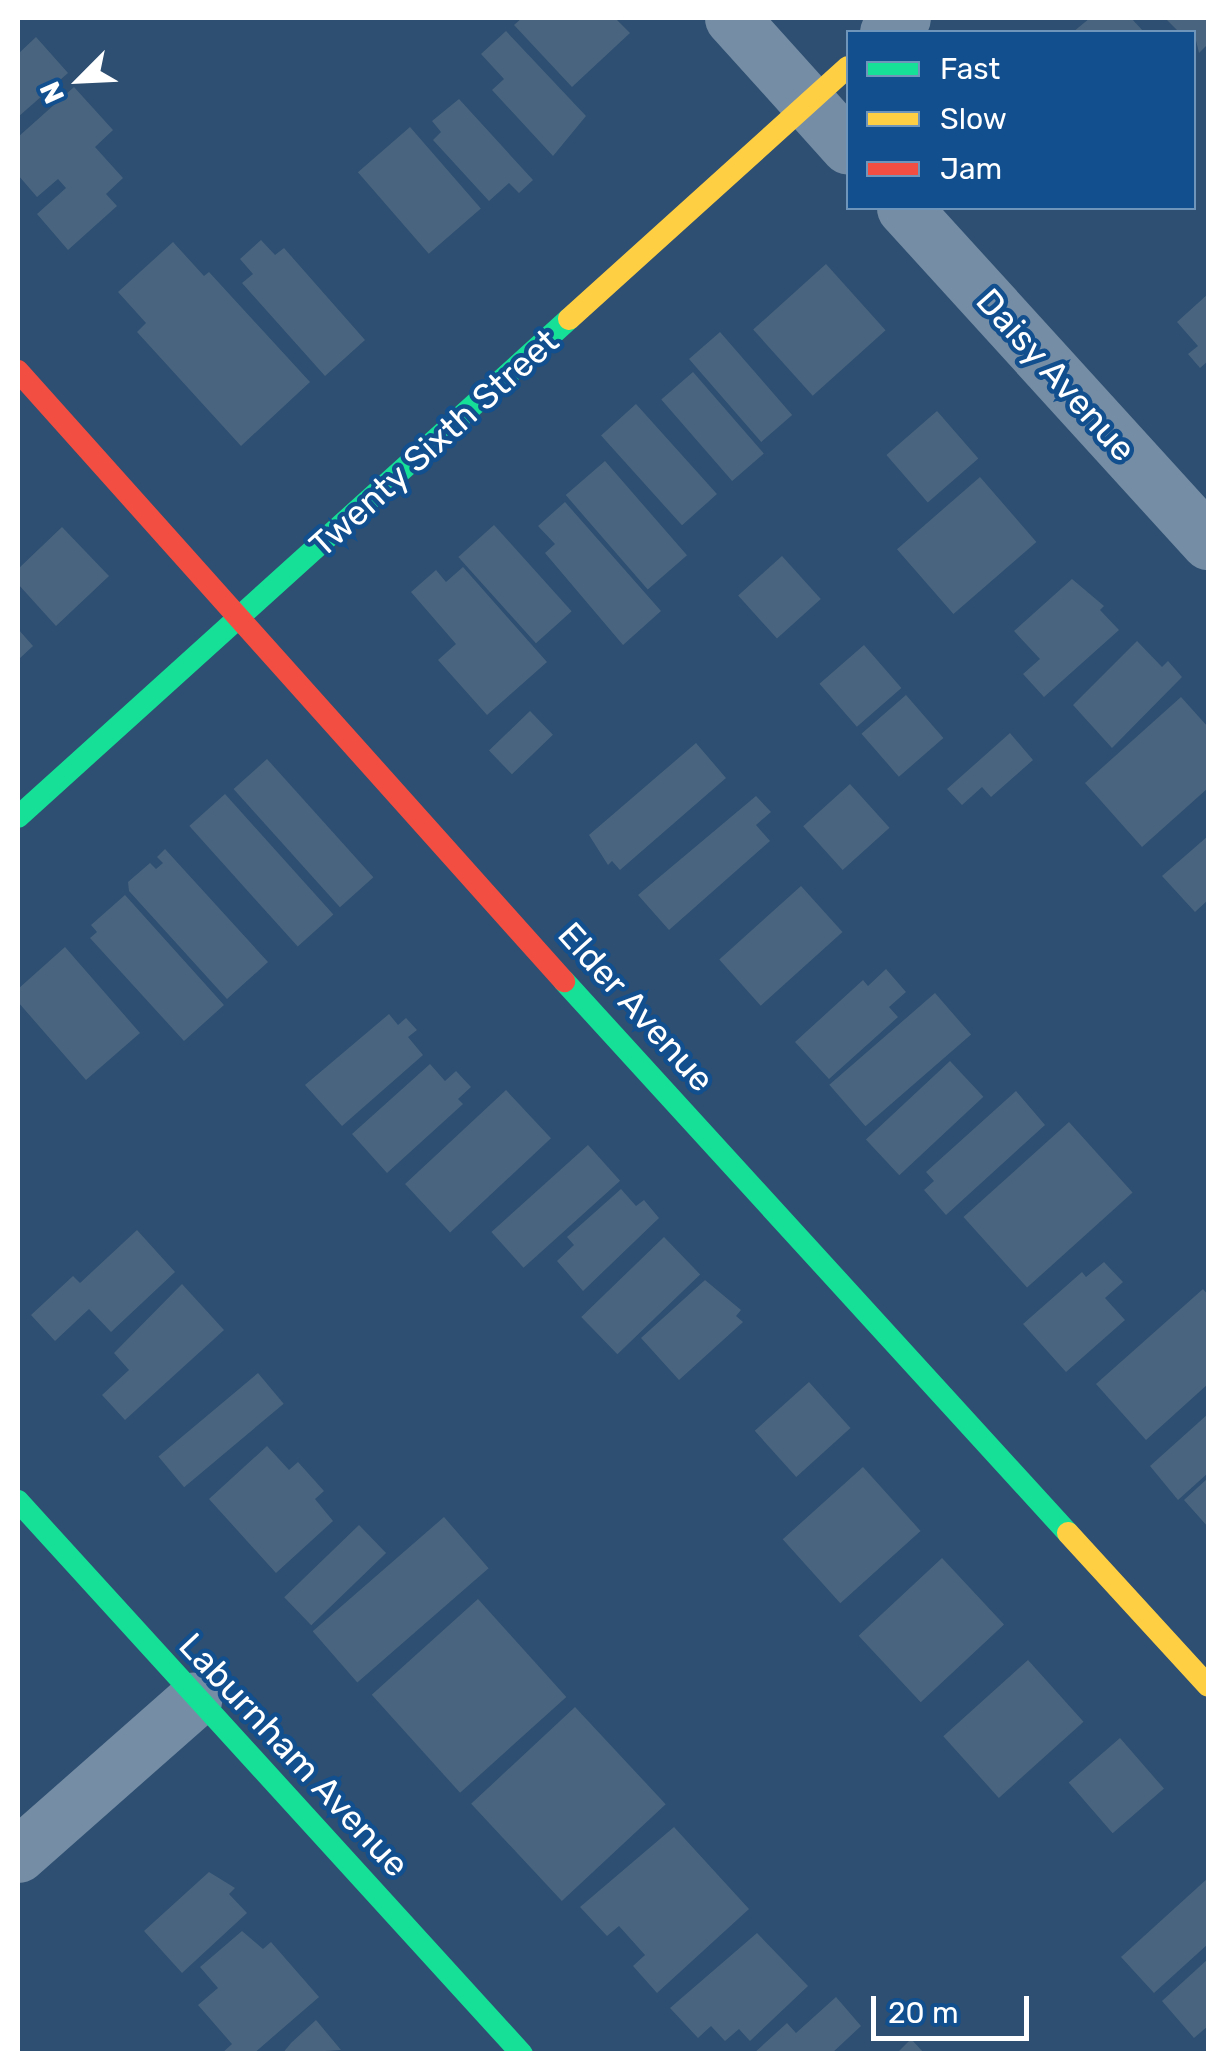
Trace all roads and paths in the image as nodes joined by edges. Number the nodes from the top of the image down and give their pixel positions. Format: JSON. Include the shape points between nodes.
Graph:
{"nodes":[{"id":1,"x":732,"y":18,"type":"edge"},
{"id":2,"x":846,"y":69,"type":"edge"},
{"id":3,"x":808,"y":103,"type":"junction"},
{"id":4,"x":846,"y":145,"type":"edge"},
{"id":5,"x":906,"y":210,"type":"edge"},
{"id":6,"x":18,"y":371,"type":"edge"},
{"id":7,"x":1208,"y":542,"type":"edge"},
{"id":8,"x":237,"y":622,"type":"junction"},
{"id":9,"x":18,"y":817,"type":"edge"},
{"id":10,"x":18,"y":1500,"type":"edge"},
{"id":11,"x":1208,"y":1686,"type":"edge"},
{"id":12,"x":194,"y":1700,"type":"junction"},
{"id":13,"x":18,"y":1855,"type":"edge"},
{"id":14,"x":522,"y":2054,"type":"edge"}],
"edges":[{"from":1,"to":3,"type":"street"},
{"from":2,"to":3,"type":"street","name":"Twenty Sixth Street"},
{"from":3,"to":4,"type":"street"},
{"from":3,"to":8,"type":"street","name":"Twenty Sixth Street"},
{"from":5,"to":7,"type":"street","name":"Daisy Avenue"},
{"from":6,"to":8,"type":"street","name":"Elder Avenue"},
{"from":8,"to":9,"type":"street","name":"Twenty Sixth Street"},
{"from":8,"to":11,"type":"street","name":"Elder Avenue"},
{"from":10,"to":12,"type":"street","name":"Laburnham Avenue"},
{"from":12,"to":13,"type":"street"},
{"from":12,"to":14,"type":"street","name":"Laburnham Avenue"}]}
